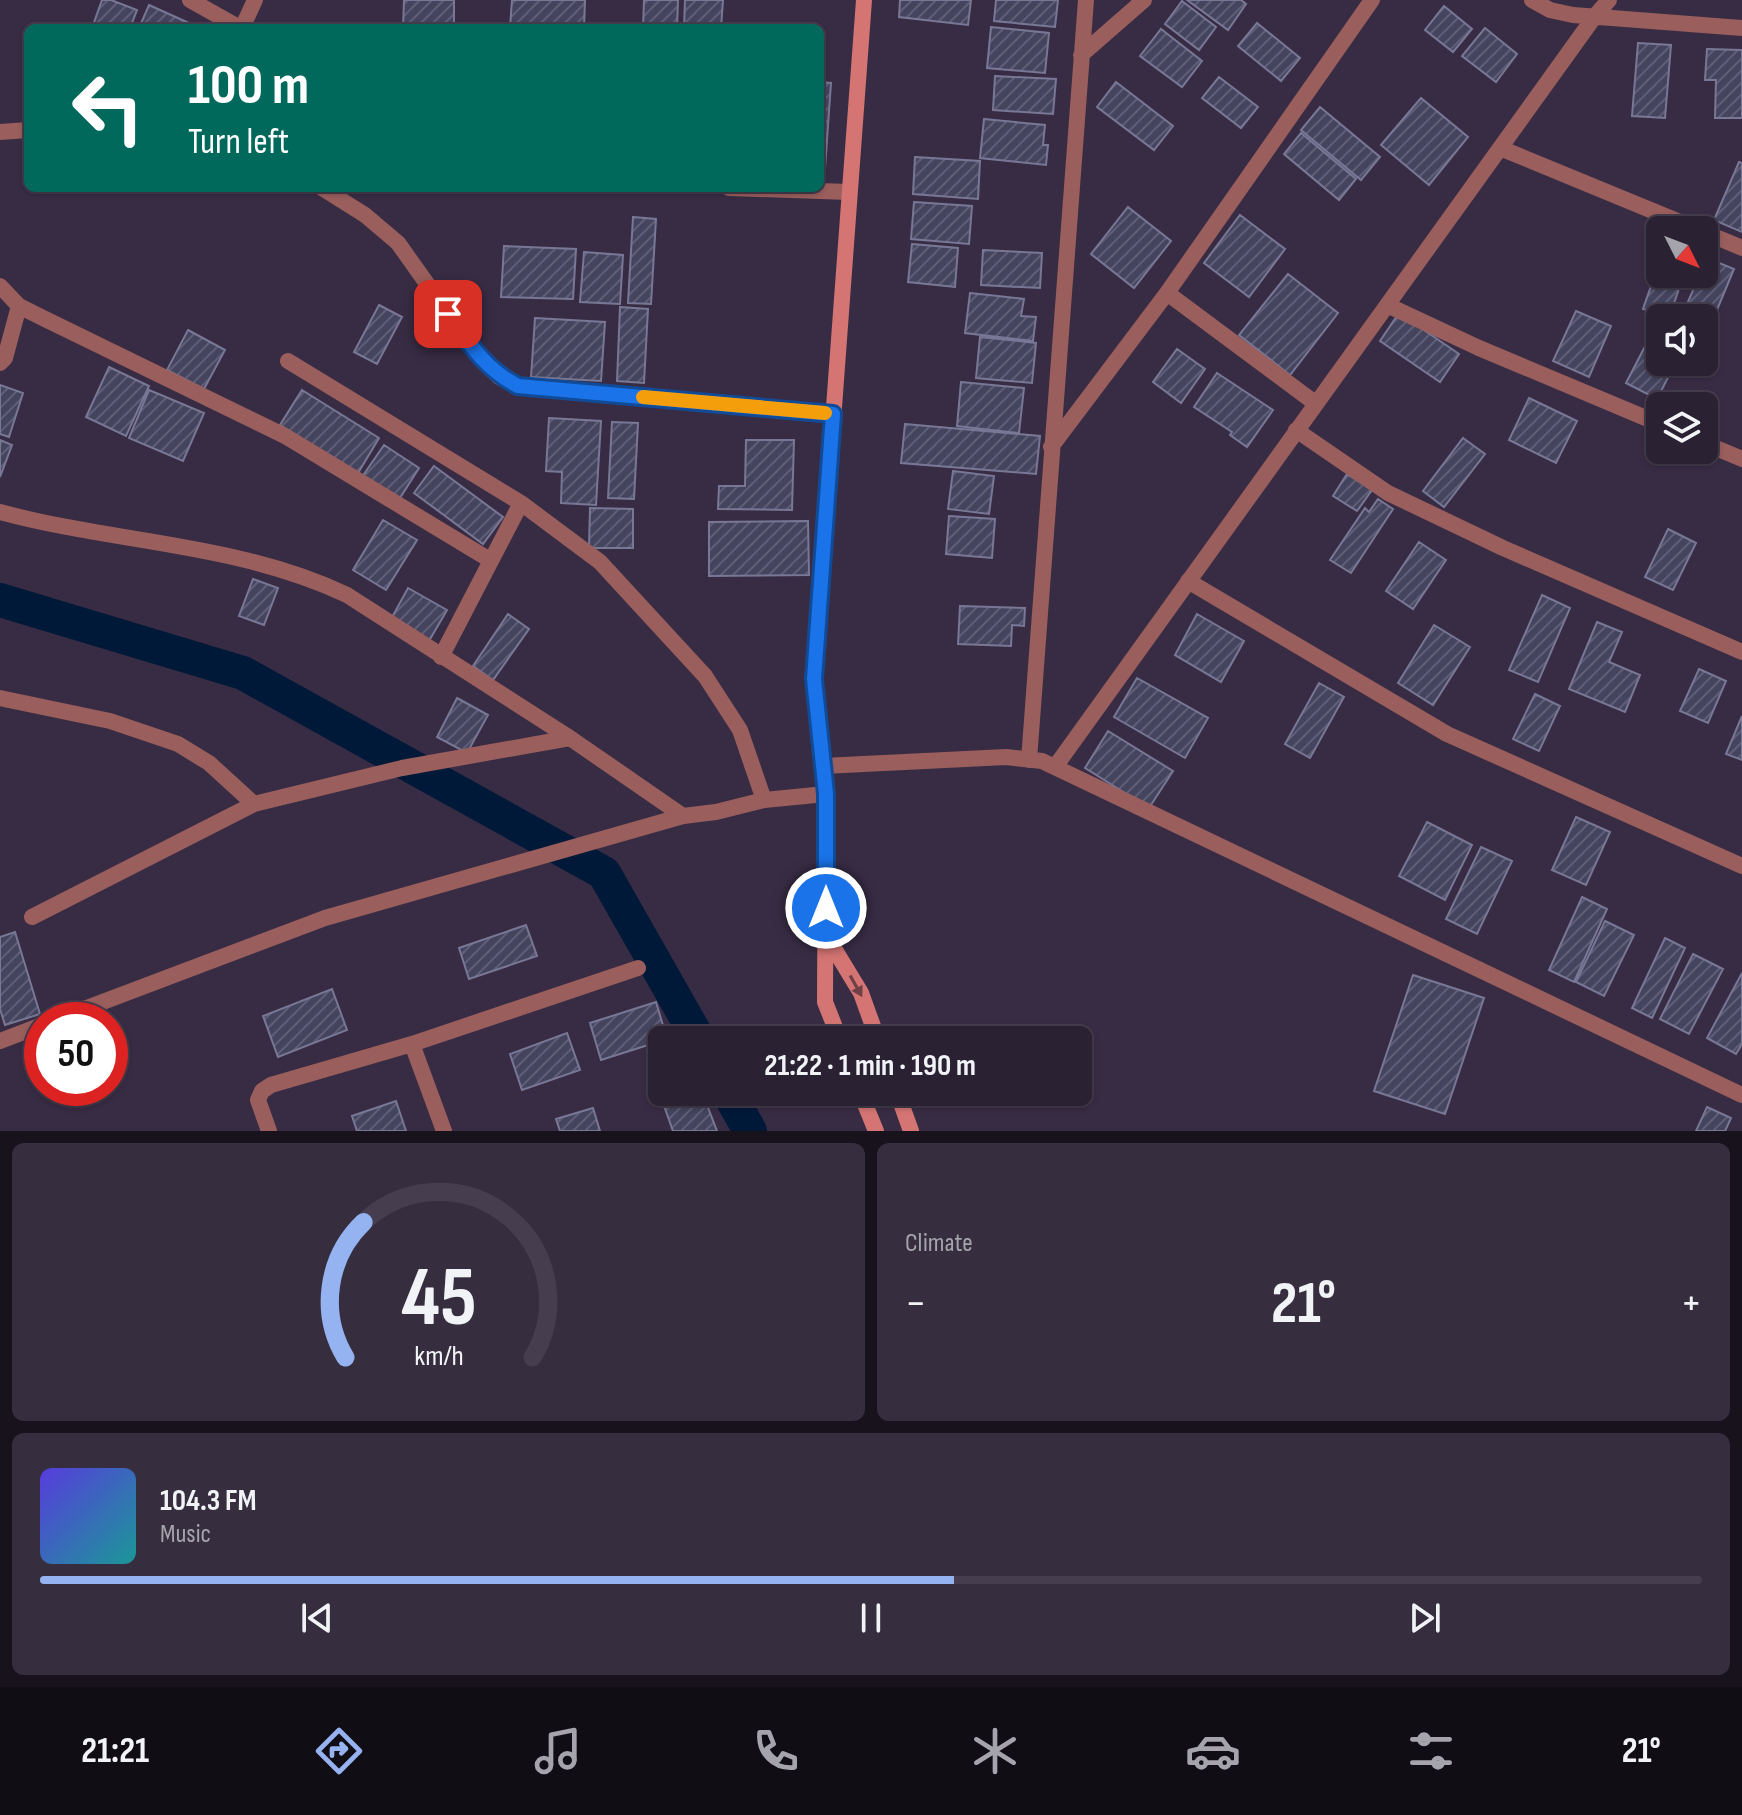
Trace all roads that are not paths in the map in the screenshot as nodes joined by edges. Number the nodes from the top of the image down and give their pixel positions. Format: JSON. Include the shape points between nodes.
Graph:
{"nodes":[{"id":1,"x":190,"y":0,"type":"edge"},
{"id":2,"x":255,"y":0,"type":"edge"},
{"id":3,"x":864,"y":0,"type":"edge"},
{"id":4,"x":1086,"y":0,"type":"edge"},
{"id":5,"x":1144,"y":0,"type":"edge"},
{"id":6,"x":1372,"y":0,"type":"edge"},
{"id":7,"x":1532,"y":0,"type":"edge"},
{"id":8,"x":1609,"y":0,"type":"edge"},
{"id":9,"x":1595,"y":16,"type":"junction"},
{"id":10,"x":234,"y":24,"type":"edge"},
{"id":11,"x":243,"y":24,"type":"edge"},
{"id":12,"x":1742,"y":28,"type":"edge"},
{"id":13,"x":1081,"y":55,"type":"junction"},
{"id":14,"x":24,"y":130,"type":"edge"},
{"id":15,"x":0,"y":132,"type":"edge"},
{"id":16,"x":1500,"y":148,"type":"junction"},
{"id":17,"x":824,"y":191,"type":"edge"},
{"id":18,"x":328,"y":192,"type":"edge"},
{"id":19,"x":849,"y":192,"type":"junction"},
{"id":20,"x":1665,"y":216,"type":"edge"},
{"id":21,"x":1718,"y":238,"type":"edge"},
{"id":22,"x":1742,"y":248,"type":"edge"},
{"id":23,"x":0,"y":286,"type":"edge"},
{"id":24,"x":1167,"y":293,"type":"junction"},
{"id":25,"x":1387,"y":305,"type":"junction"},
{"id":26,"x":19,"y":306,"type":"junction"},
{"id":27,"x":288,"y":361,"type":"dead end"},
{"id":28,"x":0,"y":363,"type":"edge"},
{"id":29,"x":1315,"y":403,"type":"junction"},
{"id":30,"x":833,"y":414,"type":"junction"},
{"id":31,"x":1646,"y":418,"type":"edge"},
{"id":32,"x":1296,"y":430,"type":"junction"},
{"id":33,"x":1051,"y":448,"type":"junction"},
{"id":34,"x":1718,"y":449,"type":"edge"},
{"id":35,"x":1742,"y":459,"type":"edge"},
{"id":36,"x":521,"y":503,"type":"junction"},
{"id":37,"x":0,"y":512,"type":"edge"},
{"id":38,"x":490,"y":560,"type":"junction"},
{"id":39,"x":1188,"y":581,"type":"junction"},
{"id":40,"x":1742,"y":652,"type":"edge"},
{"id":41,"x":441,"y":657,"type":"junction"},
{"id":42,"x":0,"y":698,"type":"edge"},
{"id":43,"x":570,"y":738,"type":"junction"},
{"id":44,"x":1029,"y":760,"type":"junction"},
{"id":45,"x":823,"y":766,"type":"junction"},
{"id":46,"x":1055,"y":767,"type":"junction"},
{"id":47,"x":826,"y":794,"type":"junction"},
{"id":48,"x":764,"y":800,"type":"junction"},
{"id":49,"x":254,"y":804,"type":"junction"},
{"id":50,"x":683,"y":816,"type":"junction"},
{"id":51,"x":1742,"y":866,"type":"edge"},
{"id":52,"x":32,"y":917,"type":"dead end"},
{"id":53,"x":826,"y":936,"type":"junction"},
{"id":54,"x":638,"y":968,"type":"dead end"},
{"id":55,"x":103,"y":1002,"type":"edge"},
{"id":56,"x":834,"y":1026,"type":"edge"},
{"id":57,"x":873,"y":1026,"type":"edge"},
{"id":58,"x":24,"y":1032,"type":"edge"},
{"id":59,"x":0,"y":1041,"type":"edge"},
{"id":60,"x":412,"y":1044,"type":"junction"},
{"id":61,"x":1742,"y":1095,"type":"edge"},
{"id":62,"x":866,"y":1106,"type":"edge"},
{"id":63,"x":902,"y":1106,"type":"edge"},
{"id":64,"x":269,"y":1131,"type":"edge"},
{"id":65,"x":444,"y":1131,"type":"edge"},
{"id":66,"x":876,"y":1131,"type":"edge"},
{"id":67,"x":911,"y":1131,"type":"edge"}],
"edges":[{"from":1,"to":10,"type":"street"},
{"from":2,"to":11,"type":"street"},
{"from":3,"to":19,"type":"main road"},
{"from":4,"to":13,"type":"street"},
{"from":5,"to":13,"type":"street"},
{"from":6,"to":24,"type":"street"},
{"from":7,"to":9,"type":"street","via":[[1550,10]]},
{"from":8,"to":9,"type":"street"},
{"from":9,"to":12,"type":"street"},
{"from":9,"to":16,"type":"street"},
{"from":13,"to":33,"type":"street"},
{"from":14,"to":15,"type":"street"},
{"from":16,"to":20,"type":"street"},
{"from":16,"to":25,"type":"street"},
{"from":17,"to":19,"type":"street"},
{"from":18,"to":30,"type":"street","via":[[398,243],[482,361],[518,386]]},
{"from":19,"to":30,"type":"main road"},
{"from":21,"to":22,"type":"street"},
{"from":23,"to":26,"type":"street"},
{"from":24,"to":29,"type":"street"},
{"from":24,"to":33,"type":"street"},
{"from":25,"to":29,"type":"street"},
{"from":25,"to":31,"type":"street"},
{"from":26,"to":28,"type":"street"},
{"from":26,"to":38,"type":"street","via":[[285,436]]},
{"from":27,"to":36,"type":"street"},
{"from":29,"to":32,"type":"street"},
{"from":30,"to":45,"type":"main road","via":[[814,679]]},
{"from":32,"to":39,"type":"street"},
{"from":32,"to":40,"type":"street","via":[[1388,493]]},
{"from":33,"to":44,"type":"street"},
{"from":34,"to":35,"type":"street"},
{"from":36,"to":38,"type":"street"},
{"from":36,"to":48,"type":"street","via":[[600,562],[705,676],[740,730]]},
{"from":37,"to":41,"type":"street","via":[[198,549],[297,574],[347,595]]},
{"from":38,"to":41,"type":"street"},
{"from":39,"to":46,"type":"street"},
{"from":39,"to":51,"type":"street","via":[[1447,734]]},
{"from":41,"to":43,"type":"street"},
{"from":42,"to":49,"type":"street","via":[[110,721],[178,744],[209,763]]},
{"from":43,"to":49,"type":"street","via":[[402,768]]},
{"from":43,"to":50,"type":"street"},
{"from":44,"to":45,"type":"street"},
{"from":44,"to":46,"type":"street"},
{"from":45,"to":47,"type":"main road"},
{"from":46,"to":61,"type":"street"},
{"from":47,"to":48,"type":"street"},
{"from":47,"to":53,"type":"main road"},
{"from":48,"to":50,"type":"street"},
{"from":49,"to":52,"type":"street"},
{"from":50,"to":55,"type":"street","via":[[325,918]]},
{"from":53,"to":56,"type":"main road","via":[[825,1002]]},
{"from":53,"to":57,"type":"main road","one_way":true,"via":[[861,993]]},
{"from":54,"to":60,"type":"street"},
{"from":58,"to":59,"type":"street"},
{"from":60,"to":64,"type":"street","via":[[271,1085],[258,1100]]},
{"from":60,"to":65,"type":"street"},
{"from":62,"to":66,"type":"main road"},
{"from":63,"to":67,"type":"main road"}]}
